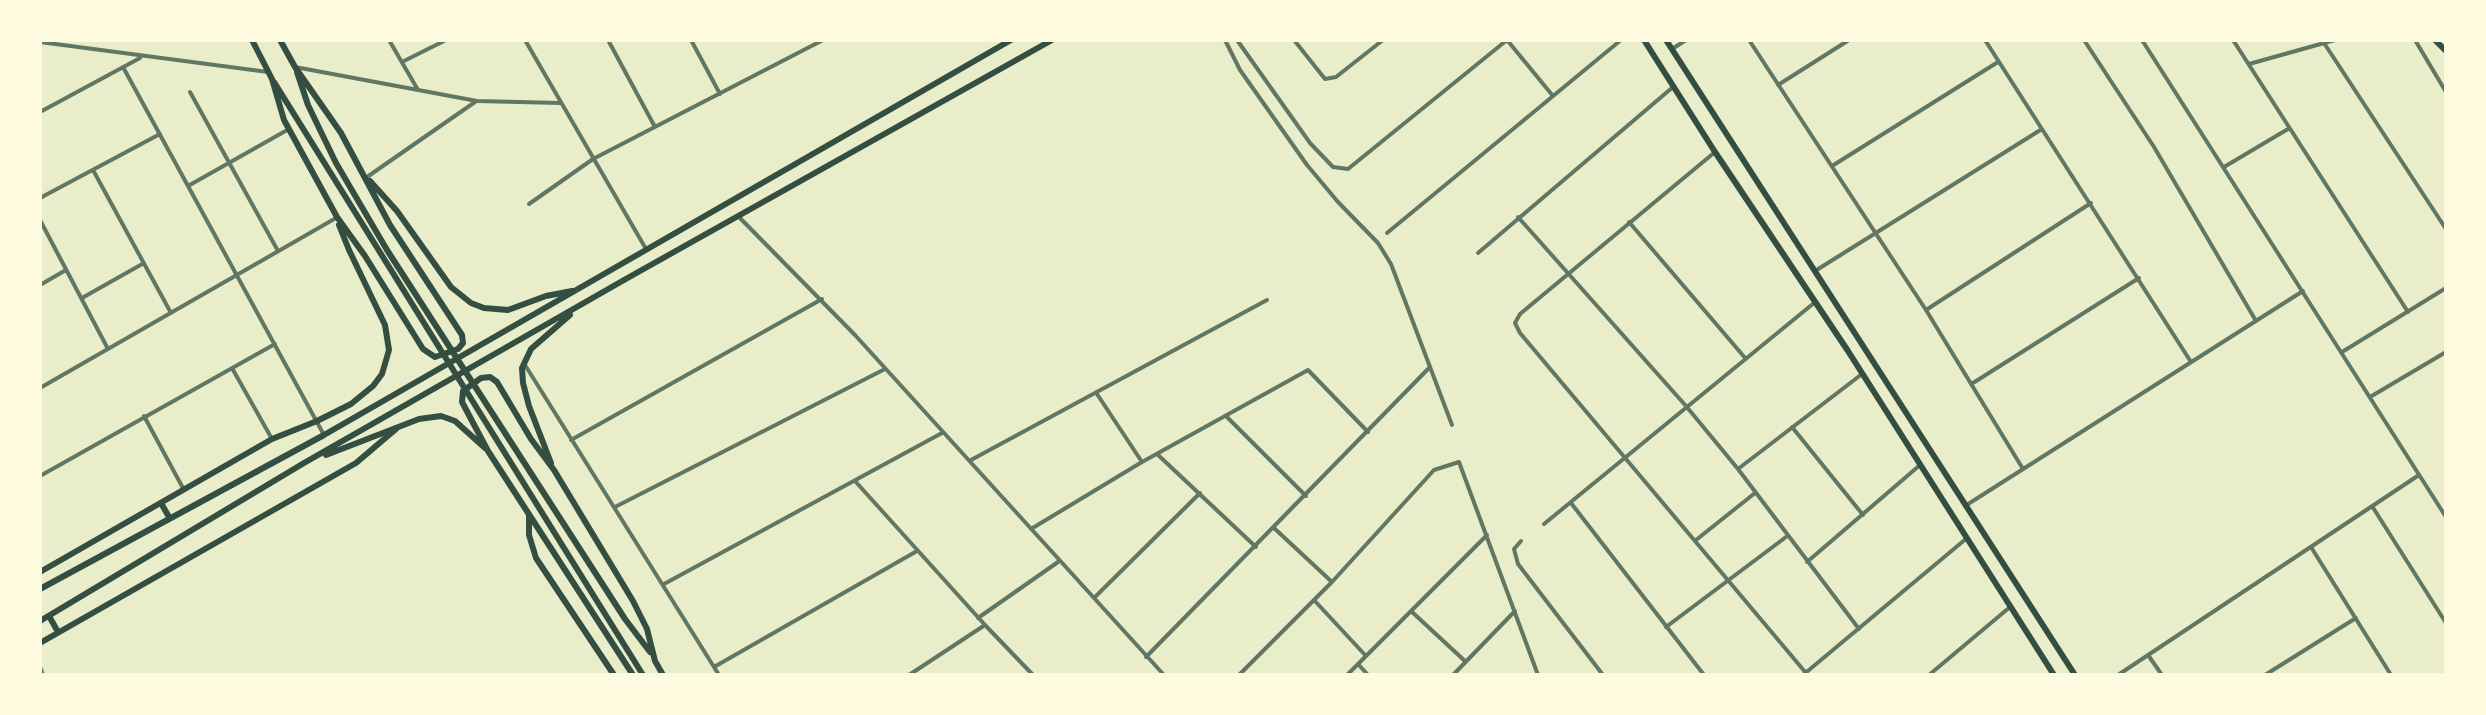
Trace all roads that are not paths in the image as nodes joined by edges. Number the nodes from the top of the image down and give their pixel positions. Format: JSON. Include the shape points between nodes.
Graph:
{"nodes":[{"id":1,"x":252,"y":40,"type":"edge"},
{"id":2,"x":280,"y":40,"type":"edge"},
{"id":3,"x":389,"y":40,"type":"edge"},
{"id":4,"x":446,"y":40,"type":"edge"},
{"id":5,"x":525,"y":40,"type":"edge"},
{"id":6,"x":608,"y":40,"type":"edge"},
{"id":7,"x":691,"y":40,"type":"edge"},
{"id":8,"x":823,"y":40,"type":"edge"},
{"id":9,"x":1011,"y":40,"type":"edge"},
{"id":10,"x":1052,"y":40,"type":"edge"},
{"id":11,"x":1225,"y":40,"type":"edge"},
{"id":12,"x":1237,"y":40,"type":"edge"},
{"id":13,"x":1294,"y":40,"type":"edge"},
{"id":14,"x":1383,"y":40,"type":"edge"},
{"id":15,"x":1507,"y":40,"type":"edge"},
{"id":16,"x":1621,"y":40,"type":"edge"},
{"id":17,"x":1644,"y":40,"type":"edge"},
{"id":18,"x":1666,"y":40,"type":"edge"},
{"id":19,"x":1686,"y":40,"type":"edge"},
{"id":20,"x":1749,"y":40,"type":"edge"},
{"id":21,"x":1849,"y":40,"type":"edge"},
{"id":22,"x":2084,"y":40,"type":"edge"},
{"id":23,"x":2142,"y":40,"type":"edge"},
{"id":24,"x":2233,"y":40,"type":"edge"},
{"id":25,"x":2335,"y":40,"type":"edge"},
{"id":26,"x":2415,"y":40,"type":"edge"},
{"id":27,"x":2435,"y":40,"type":"edge"},
{"id":28,"x":1987,"y":41,"type":"edge"},
{"id":29,"x":40,"y":42,"type":"edge"},
{"id":30,"x":2324,"y":43,"type":"junction"},
{"id":31,"x":1672,"y":49,"type":"junction"},
{"id":32,"x":2446,"y":51,"type":"edge"},
{"id":33,"x":141,"y":57,"type":"junction"},
{"id":34,"x":402,"y":62,"type":"junction"},
{"id":35,"x":1998,"y":62,"type":"junction"},
{"id":36,"x":2249,"y":64,"type":"junction"},
{"id":37,"x":123,"y":67,"type":"junction"},
{"id":38,"x":295,"y":67,"type":"junction"},
{"id":39,"x":271,"y":76,"type":"junction"},
{"id":40,"x":1778,"y":85,"type":"junction"},
{"id":41,"x":1673,"y":87,"type":"junction"},
{"id":42,"x":419,"y":91,"type":"junction"},
{"id":43,"x":190,"y":92,"type":"dead end"},
{"id":44,"x":2446,"y":92,"type":"edge"},
{"id":45,"x":720,"y":94,"type":"junction"},
{"id":46,"x":1553,"y":96,"type":"junction"},
{"id":47,"x":477,"y":101,"type":"junction"},
{"id":48,"x":561,"y":103,"type":"junction"},
{"id":49,"x":40,"y":112,"type":"edge"},
{"id":50,"x":655,"y":127,"type":"junction"},
{"id":51,"x":2288,"y":128,"type":"junction"},
{"id":52,"x":289,"y":129,"type":"junction"},
{"id":53,"x":2042,"y":129,"type":"junction"},
{"id":54,"x":160,"y":134,"type":"junction"},
{"id":55,"x":1715,"y":152,"type":"junction"},
{"id":56,"x":593,"y":159,"type":"junction"},
{"id":57,"x":230,"y":163,"type":"junction"},
{"id":58,"x":1832,"y":166,"type":"junction"},
{"id":59,"x":2224,"y":167,"type":"junction"},
{"id":60,"x":93,"y":170,"type":"junction"},
{"id":61,"x":367,"y":177,"type":"junction"},
{"id":62,"x":188,"y":186,"type":"junction"},
{"id":63,"x":1764,"y":189,"type":"junction"},
{"id":64,"x":40,"y":198,"type":"edge"},
{"id":65,"x":1748,"y":201,"type":"junction"},
{"id":66,"x":2091,"y":203,"type":"junction"},
{"id":67,"x":529,"y":204,"type":"dead end"},
{"id":68,"x":337,"y":217,"type":"junction"},
{"id":69,"x":739,"y":217,"type":"junction"},
{"id":70,"x":1518,"y":217,"type":"junction"},
{"id":71,"x":40,"y":220,"type":"edge"},
{"id":72,"x":1629,"y":222,"type":"junction"},
{"id":73,"x":2446,"y":229,"type":"edge"},
{"id":74,"x":1875,"y":232,"type":"junction"},
{"id":75,"x":1387,"y":233,"type":"dead end"},
{"id":76,"x":278,"y":251,"type":"junction"},
{"id":77,"x":647,"y":251,"type":"junction"},
{"id":78,"x":1478,"y":253,"type":"dead end"},
{"id":79,"x":144,"y":263,"type":"junction"},
{"id":80,"x":66,"y":269,"type":"junction"},
{"id":81,"x":1815,"y":271,"type":"junction"},
{"id":82,"x":1570,"y":272,"type":"junction"},
{"id":83,"x":237,"y":275,"type":"junction"},
{"id":84,"x":2139,"y":278,"type":"junction"},
{"id":85,"x":40,"y":285,"type":"edge"},
{"id":86,"x":2446,"y":288,"type":"edge"},
{"id":87,"x":576,"y":291,"type":"junction"},
{"id":88,"x":2303,"y":291,"type":"junction"},
{"id":89,"x":82,"y":298,"type":"junction"},
{"id":90,"x":822,"y":299,"type":"junction"},
{"id":91,"x":1267,"y":300,"type":"dead end"},
{"id":92,"x":1816,"y":301,"type":"junction"},
{"id":93,"x":583,"y":304,"type":"junction"},
{"id":94,"x":1926,"y":310,"type":"junction"},
{"id":95,"x":2408,"y":312,"type":"junction"},
{"id":96,"x":171,"y":313,"type":"junction"},
{"id":97,"x":2256,"y":321,"type":"junction"},
{"id":98,"x":275,"y":344,"type":"junction"},
{"id":99,"x":108,"y":349,"type":"junction"},
{"id":100,"x":2342,"y":352,"type":"junction"},
{"id":101,"x":2445,"y":354,"type":"edge"},
{"id":102,"x":1746,"y":359,"type":"junction"},
{"id":103,"x":2191,"y":362,"type":"junction"},
{"id":104,"x":524,"y":363,"type":"junction"},
{"id":105,"x":232,"y":368,"type":"junction"},
{"id":106,"x":1429,"y":368,"type":"junction"},
{"id":107,"x":885,"y":369,"type":"junction"},
{"id":108,"x":1862,"y":374,"type":"junction"},
{"id":109,"x":1973,"y":383,"type":"junction"},
{"id":110,"x":40,"y":388,"type":"edge"},
{"id":111,"x":1097,"y":393,"type":"junction"},
{"id":112,"x":2370,"y":397,"type":"junction"},
{"id":113,"x":1686,"y":406,"type":"junction"},
{"id":114,"x":144,"y":416,"type":"junction"},
{"id":115,"x":1227,"y":417,"type":"junction"},
{"id":116,"x":317,"y":421,"type":"junction"},
{"id":117,"x":1452,"y":425,"type":"dead end"},
{"id":118,"x":399,"y":426,"type":"junction"},
{"id":119,"x":1792,"y":427,"type":"junction"},
{"id":120,"x":1368,"y":432,"type":"junction"},
{"id":121,"x":942,"y":433,"type":"junction"},
{"id":122,"x":324,"y":435,"type":"junction"},
{"id":123,"x":272,"y":439,"type":"junction"},
{"id":124,"x":571,"y":440,"type":"junction"},
{"id":125,"x":488,"y":451,"type":"junction"},
{"id":126,"x":1157,"y":454,"type":"junction"},
{"id":127,"x":1626,"y":456,"type":"junction"},
{"id":128,"x":971,"y":460,"type":"junction"},
{"id":129,"x":1142,"y":462,"type":"junction"},
{"id":130,"x":304,"y":463,"type":"junction"},
{"id":131,"x":1920,"y":465,"type":"junction"},
{"id":132,"x":1738,"y":469,"type":"junction"},
{"id":133,"x":2023,"y":469,"type":"junction"},
{"id":134,"x":554,"y":470,"type":"junction"},
{"id":135,"x":40,"y":475,"type":"edge"},
{"id":136,"x":2419,"y":475,"type":"junction"},
{"id":137,"x":855,"y":481,"type":"junction"},
{"id":138,"x":184,"y":490,"type":"junction"},
{"id":139,"x":1200,"y":493,"type":"junction"},
{"id":140,"x":1755,"y":493,"type":"junction"},
{"id":141,"x":1306,"y":496,"type":"junction"},
{"id":142,"x":161,"y":503,"type":"junction"},
{"id":143,"x":1571,"y":503,"type":"junction"},
{"id":144,"x":1965,"y":506,"type":"junction"},
{"id":145,"x":2372,"y":506,"type":"junction"},
{"id":146,"x":615,"y":507,"type":"junction"},
{"id":147,"x":529,"y":515,"type":"junction"},
{"id":148,"x":1863,"y":515,"type":"junction"},
{"id":149,"x":169,"y":517,"type":"junction"},
{"id":150,"x":2446,"y":517,"type":"edge"},
{"id":151,"x":1544,"y":524,"type":"dead end"},
{"id":152,"x":1274,"y":528,"type":"junction"},
{"id":153,"x":1030,"y":529,"type":"junction"},
{"id":154,"x":1487,"y":535,"type":"junction"},
{"id":155,"x":1787,"y":537,"type":"junction"},
{"id":156,"x":1967,"y":538,"type":"junction"},
{"id":157,"x":1696,"y":540,"type":"junction"},
{"id":158,"x":1521,"y":541,"type":"dead end"},
{"id":159,"x":1256,"y":547,"type":"junction"},
{"id":160,"x":2311,"y":547,"type":"junction"},
{"id":161,"x":918,"y":551,"type":"junction"},
{"id":162,"x":1059,"y":561,"type":"junction"},
{"id":163,"x":1807,"y":562,"type":"junction"},
{"id":164,"x":40,"y":572,"type":"edge"},
{"id":165,"x":1728,"y":579,"type":"junction"},
{"id":166,"x":1332,"y":582,"type":"junction"},
{"id":167,"x":664,"y":584,"type":"junction"},
{"id":168,"x":40,"y":588,"type":"edge"},
{"id":169,"x":1093,"y":599,"type":"junction"},
{"id":170,"x":1314,"y":600,"type":"junction"},
{"id":171,"x":2010,"y":607,"type":"junction"},
{"id":172,"x":1411,"y":611,"type":"junction"},
{"id":173,"x":1515,"y":611,"type":"junction"},
{"id":174,"x":49,"y":616,"type":"junction"},
{"id":175,"x":978,"y":618,"type":"junction"},
{"id":176,"x":2356,"y":618,"type":"junction"},
{"id":177,"x":40,"y":621,"type":"edge"},
{"id":178,"x":2446,"y":623,"type":"edge"},
{"id":179,"x":985,"y":625,"type":"junction"},
{"id":180,"x":1666,"y":627,"type":"junction"},
{"id":181,"x":1859,"y":629,"type":"junction"},
{"id":182,"x":58,"y":632,"type":"junction"},
{"id":183,"x":40,"y":643,"type":"edge"},
{"id":184,"x":652,"y":655,"type":"junction"},
{"id":185,"x":2148,"y":655,"type":"junction"},
{"id":186,"x":1366,"y":656,"type":"junction"},
{"id":187,"x":1146,"y":657,"type":"junction"},
{"id":188,"x":1466,"y":662,"type":"junction"},
{"id":189,"x":1358,"y":664,"type":"junction"},
{"id":190,"x":40,"y":667,"type":"edge"},
{"id":191,"x":714,"y":667,"type":"junction"},
{"id":192,"x":2052,"y":672,"type":"edge"},
{"id":193,"x":1804,"y":674,"type":"edge"},
{"id":194,"x":43,"y":675,"type":"edge"},
{"id":195,"x":614,"y":675,"type":"edge"},
{"id":196,"x":633,"y":675,"type":"edge"},
{"id":197,"x":643,"y":675,"type":"edge"},
{"id":198,"x":663,"y":675,"type":"edge"},
{"id":199,"x":719,"y":675,"type":"edge"},
{"id":200,"x":909,"y":675,"type":"edge"},
{"id":201,"x":1033,"y":675,"type":"edge"},
{"id":202,"x":1164,"y":675,"type":"edge"},
{"id":203,"x":1239,"y":675,"type":"edge"},
{"id":204,"x":1347,"y":675,"type":"edge"},
{"id":205,"x":1368,"y":675,"type":"edge"},
{"id":206,"x":1453,"y":675,"type":"edge"},
{"id":207,"x":1538,"y":675,"type":"edge"},
{"id":208,"x":1603,"y":675,"type":"edge"},
{"id":209,"x":1704,"y":675,"type":"edge"},
{"id":210,"x":1929,"y":675,"type":"edge"},
{"id":211,"x":2042,"y":675,"type":"edge"},
{"id":212,"x":2075,"y":675,"type":"edge"},
{"id":213,"x":2118,"y":675,"type":"edge"},
{"id":214,"x":2162,"y":675,"type":"edge"},
{"id":215,"x":2265,"y":675,"type":"edge"},
{"id":216,"x":2391,"y":675,"type":"edge"}],
"edges":[{"from":1,"to":39,"type":"main road"},
{"from":2,"to":38,"type":"main road"},
{"from":3,"to":34,"type":"street"},
{"from":4,"to":34,"type":"street"},
{"from":5,"to":48,"type":"street"},
{"from":6,"to":50,"type":"street"},
{"from":7,"to":45,"type":"street"},
{"from":8,"to":45,"type":"street"},
{"from":9,"to":77,"type":"main road"},
{"from":10,"to":69,"type":"main road"},
{"from":11,"to":106,"type":"street","via":[[1307,165],[1378,243],[1391,264]]},
{"from":12,"to":15,"type":"street","via":[[1310,143],[1333,167],[1348,169]]},
{"from":13,"to":14,"type":"street","via":[[1325,79],[1336,77]]},
{"from":15,"to":46,"type":"street"},
{"from":16,"to":46,"type":"street"},
{"from":17,"to":41,"type":"main road"},
{"from":18,"to":31,"type":"main road"},
{"from":19,"to":31,"type":"street"},
{"from":20,"to":40,"type":"street"},
{"from":21,"to":40,"type":"street"},
{"from":22,"to":97,"type":"street"},
{"from":23,"to":59,"type":"street"},
{"from":24,"to":36,"type":"street"},
{"from":25,"to":30,"type":"street"},
{"from":26,"to":44,"type":"street"},
{"from":27,"to":32,"type":"main road"},
{"from":28,"to":35,"type":"street"},
{"from":29,"to":33,"type":"street"},
{"from":30,"to":36,"type":"street"},
{"from":30,"to":73,"type":"street"},
{"from":31,"to":63,"type":"main road"},
{"from":33,"to":37,"type":"street"},
{"from":33,"to":39,"type":"street"},
{"from":34,"to":42,"type":"street"},
{"from":35,"to":53,"type":"street"},
{"from":35,"to":58,"type":"street"},
{"from":36,"to":51,"type":"street"},
{"from":37,"to":49,"type":"street"},
{"from":37,"to":54,"type":"street"},
{"from":38,"to":42,"type":"street"},
{"from":38,"to":61,"type":"main road"},
{"from":38,"to":184,"type":"main road","via":[[314,118],[364,211]]},
{"from":39,"to":52,"type":"main road"},
{"from":39,"to":197,"type":"main road"},
{"from":40,"to":58,"type":"street"},
{"from":41,"to":55,"type":"main road"},
{"from":41,"to":70,"type":"street"},
{"from":42,"to":47,"type":"street"},
{"from":43,"to":57,"type":"street"},
{"from":45,"to":50,"type":"street"},
{"from":46,"to":75,"type":"street"},
{"from":47,"to":48,"type":"street"},
{"from":47,"to":61,"type":"street"},
{"from":48,"to":56,"type":"street"},
{"from":50,"to":56,"type":"street"},
{"from":51,"to":59,"type":"street"},
{"from":51,"to":95,"type":"street"},
{"from":52,"to":57,"type":"street"},
{"from":52,"to":68,"type":"main road"},
{"from":53,"to":66,"type":"street"},
{"from":53,"to":74,"type":"street"},
{"from":54,"to":60,"type":"street"},
{"from":54,"to":62,"type":"street"},
{"from":55,"to":65,"type":"main road"},
{"from":55,"to":72,"type":"street"},
{"from":56,"to":67,"type":"street"},
{"from":56,"to":77,"type":"street"},
{"from":57,"to":62,"type":"street"},
{"from":57,"to":76,"type":"street"},
{"from":58,"to":74,"type":"street"},
{"from":59,"to":88,"type":"street"},
{"from":60,"to":64,"type":"street"},
{"from":60,"to":79,"type":"street"},
{"from":61,"to":68,"type":"main road","via":[[390,225],[462,335],[461,347],[440,357],[426,353]]},
{"from":61,"to":87,"type":"main road","via":[[451,287],[471,303],[508,310]]},
{"from":62,"to":83,"type":"street"},
{"from":63,"to":65,"type":"main road"},
{"from":63,"to":81,"type":"main road"},
{"from":65,"to":92,"type":"main road"},
{"from":66,"to":84,"type":"street"},
{"from":66,"to":94,"type":"street"},
{"from":68,"to":76,"type":"street"},
{"from":68,"to":116,"type":"main road","via":[[385,325],[389,350],[373,386]]},
{"from":69,"to":90,"type":"street"},
{"from":69,"to":93,"type":"main road"},
{"from":70,"to":78,"type":"street"},
{"from":70,"to":82,"type":"street"},
{"from":71,"to":80,"type":"street"},
{"from":72,"to":82,"type":"street"},
{"from":72,"to":102,"type":"street"},
{"from":74,"to":81,"type":"street"},
{"from":74,"to":94,"type":"street"},
{"from":76,"to":83,"type":"street"},
{"from":77,"to":87,"type":"main road"},
{"from":79,"to":89,"type":"street"},
{"from":79,"to":96,"type":"street"},
{"from":80,"to":85,"type":"street"},
{"from":80,"to":89,"type":"street"},
{"from":81,"to":144,"type":"main road"},
{"from":82,"to":113,"type":"street"},
{"from":82,"to":127,"type":"street","via":[[1515,323]]},
{"from":83,"to":96,"type":"street"},
{"from":83,"to":98,"type":"street"},
{"from":84,"to":103,"type":"street"},
{"from":84,"to":109,"type":"street"},
{"from":86,"to":95,"type":"street"},
{"from":87,"to":122,"type":"main road"},
{"from":88,"to":97,"type":"street"},
{"from":88,"to":100,"type":"street"},
{"from":89,"to":99,"type":"street"},
{"from":90,"to":107,"type":"street"},
{"from":90,"to":124,"type":"street"},
{"from":91,"to":111,"type":"street"},
{"from":92,"to":102,"type":"street"},
{"from":92,"to":108,"type":"main road"},
{"from":93,"to":104,"type":"main road","via":[[531,349]]},
{"from":93,"to":130,"type":"main road"},
{"from":94,"to":109,"type":"street"},
{"from":95,"to":100,"type":"street"},
{"from":96,"to":99,"type":"street"},
{"from":97,"to":103,"type":"street"},
{"from":98,"to":105,"type":"street"},
{"from":98,"to":116,"type":"street"},
{"from":99,"to":110,"type":"street"},
{"from":100,"to":112,"type":"street"},
{"from":101,"to":112,"type":"street"},
{"from":102,"to":113,"type":"street"},
{"from":103,"to":133,"type":"street"},
{"from":104,"to":124,"type":"street"},
{"from":104,"to":134,"type":"main road","via":[[525,392]]},
{"from":105,"to":114,"type":"street"},
{"from":105,"to":123,"type":"street"},
{"from":106,"to":117,"type":"street"},
{"from":106,"to":120,"type":"street"},
{"from":107,"to":121,"type":"street"},
{"from":107,"to":146,"type":"street"},
{"from":108,"to":119,"type":"street"},
{"from":108,"to":131,"type":"main road"},
{"from":109,"to":133,"type":"street"},
{"from":111,"to":128,"type":"street"},
{"from":111,"to":129,"type":"street"},
{"from":112,"to":136,"type":"street"},
{"from":113,"to":127,"type":"street"},
{"from":113,"to":132,"type":"street"},
{"from":114,"to":135,"type":"street"},
{"from":114,"to":138,"type":"street"},
{"from":115,"to":120,"type":"street","via":[[1308,370]]},
{"from":115,"to":126,"type":"street"},
{"from":115,"to":141,"type":"street"},
{"from":116,"to":122,"type":"street"},
{"from":116,"to":123,"type":"main road"},
{"from":118,"to":125,"type":"main road","via":[[441,416],[462,426]]},
{"from":118,"to":130,"type":"main road"},
{"from":118,"to":182,"type":"main road","via":[[356,463]]},
{"from":119,"to":132,"type":"street"},
{"from":119,"to":148,"type":"street"},
{"from":120,"to":141,"type":"street"},
{"from":121,"to":128,"type":"street"},
{"from":121,"to":137,"type":"street"},
{"from":122,"to":149,"type":"main road"},
{"from":123,"to":138,"type":"main road"},
{"from":124,"to":146,"type":"street"},
{"from":125,"to":134,"type":"main road","via":[[462,398],[466,388],[485,377],[497,382]]},
{"from":125,"to":147,"type":"main road"},
{"from":126,"to":129,"type":"street"},
{"from":126,"to":139,"type":"street"},
{"from":127,"to":143,"type":"street"},
{"from":127,"to":157,"type":"street"},
{"from":128,"to":153,"type":"street"},
{"from":129,"to":153,"type":"street"},
{"from":130,"to":174,"type":"main road"},
{"from":131,"to":148,"type":"street"},
{"from":131,"to":156,"type":"main road"},
{"from":132,"to":140,"type":"street"},
{"from":133,"to":144,"type":"street"},
{"from":134,"to":184,"type":"main road","via":[[639,611]]},
{"from":136,"to":145,"type":"street"},
{"from":136,"to":150,"type":"street"},
{"from":137,"to":161,"type":"street"},
{"from":137,"to":167,"type":"street"},
{"from":138,"to":142,"type":"main road"},
{"from":139,"to":159,"type":"street"},
{"from":139,"to":169,"type":"street"},
{"from":140,"to":155,"type":"street"},
{"from":140,"to":157,"type":"street"},
{"from":141,"to":152,"type":"street"},
{"from":142,"to":149,"type":"main road"},
{"from":142,"to":164,"type":"main road"},
{"from":143,"to":151,"type":"street"},
{"from":143,"to":180,"type":"street"},
{"from":144,"to":212,"type":"main road"},
{"from":145,"to":160,"type":"street"},
{"from":145,"to":178,"type":"street"},
{"from":146,"to":167,"type":"street"},
{"from":147,"to":195,"type":"main road","via":[[536,558]]},
{"from":147,"to":196,"type":"main road"},
{"from":148,"to":163,"type":"street"},
{"from":149,"to":168,"type":"main road"},
{"from":152,"to":159,"type":"street"},
{"from":152,"to":166,"type":"street"},
{"from":153,"to":162,"type":"street"},
{"from":154,"to":166,"type":"street","via":[[1459,462],[1434,470]]},
{"from":154,"to":172,"type":"street"},
{"from":154,"to":173,"type":"street"},
{"from":155,"to":163,"type":"street"},
{"from":155,"to":165,"type":"street"},
{"from":156,"to":171,"type":"main road"},
{"from":156,"to":181,"type":"street"},
{"from":157,"to":165,"type":"street"},
{"from":158,"to":208,"type":"street","via":[[1514,549],[1518,564]]},
{"from":159,"to":187,"type":"street"},
{"from":160,"to":176,"type":"street"},
{"from":160,"to":185,"type":"street"},
{"from":161,"to":175,"type":"street"},
{"from":161,"to":191,"type":"street"},
{"from":162,"to":169,"type":"street"},
{"from":162,"to":175,"type":"street"},
{"from":163,"to":181,"type":"street"},
{"from":165,"to":180,"type":"street"},
{"from":165,"to":193,"type":"street"},
{"from":166,"to":170,"type":"street"},
{"from":167,"to":191,"type":"street"},
{"from":169,"to":187,"type":"street"},
{"from":170,"to":186,"type":"street"},
{"from":170,"to":203,"type":"street"},
{"from":171,"to":192,"type":"main road"},
{"from":171,"to":210,"type":"street"},
{"from":172,"to":186,"type":"street"},
{"from":172,"to":188,"type":"street"},
{"from":173,"to":188,"type":"street"},
{"from":173,"to":207,"type":"street"},
{"from":174,"to":177,"type":"main road"},
{"from":174,"to":182,"type":"main road"},
{"from":175,"to":179,"type":"street"},
{"from":176,"to":215,"type":"street"},
{"from":176,"to":216,"type":"street"},
{"from":179,"to":200,"type":"street"},
{"from":179,"to":201,"type":"street"},
{"from":180,"to":209,"type":"street"},
{"from":181,"to":193,"type":"street"},
{"from":182,"to":183,"type":"main road"},
{"from":184,"to":198,"type":"main road"},
{"from":185,"to":213,"type":"street"},
{"from":185,"to":214,"type":"street"},
{"from":186,"to":189,"type":"street"},
{"from":187,"to":202,"type":"street"},
{"from":188,"to":206,"type":"street"},
{"from":189,"to":204,"type":"street"},
{"from":189,"to":205,"type":"street"},
{"from":190,"to":194,"type":"street"},
{"from":191,"to":199,"type":"street"},
{"from":192,"to":211,"type":"street"}]}
